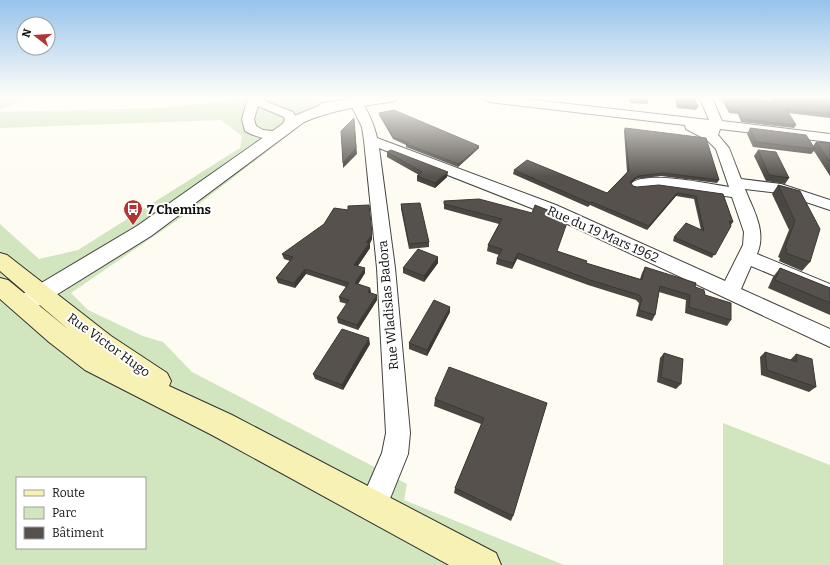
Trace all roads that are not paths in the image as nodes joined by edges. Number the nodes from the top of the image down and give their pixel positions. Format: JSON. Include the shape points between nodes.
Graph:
{"nodes":[{"id":1,"x":249,"y":124,"type":"edge"},
{"id":2,"x":269,"y":124,"type":"edge"},
{"id":3,"x":286,"y":124,"type":"edge"},
{"id":4,"x":293,"y":124,"type":"edge"},
{"id":5,"x":366,"y":124,"type":"edge"},
{"id":6,"x":691,"y":124,"type":"edge"},
{"id":7,"x":712,"y":124,"type":"edge"},
{"id":8,"x":813,"y":124,"type":"edge"},
{"id":9,"x":830,"y":128,"type":"edge"},
{"id":10,"x":714,"y":131,"type":"junction"},
{"id":11,"x":281,"y":132,"type":"junction"},
{"id":12,"x":260,"y":134,"type":"junction"},
{"id":13,"x":830,"y":138,"type":"edge"},
{"id":14,"x":371,"y":140,"type":"junction"},
{"id":15,"x":232,"y":166,"type":"junction"},
{"id":16,"x":638,"y":185,"type":"edge"},
{"id":17,"x":737,"y":188,"type":"junction"},
{"id":18,"x":830,"y":205,"type":"edge"},
{"id":19,"x":747,"y":257,"type":"junction"},
{"id":20,"x":0,"y":260,"type":"edge"},
{"id":21,"x":0,"y":286,"type":"edge"},
{"id":22,"x":730,"y":291,"type":"junction"},
{"id":23,"x":830,"y":292,"type":"edge"},
{"id":24,"x":31,"y":299,"type":"junction"},
{"id":25,"x":830,"y":338,"type":"edge"},
{"id":26,"x":373,"y":506,"type":"junction"},
{"id":27,"x":484,"y":565,"type":"edge"}],
"edges":[{"from":1,"to":12,"type":"street"},
{"from":2,"to":12,"type":"street"},
{"from":3,"to":11,"type":"street"},
{"from":4,"to":11,"type":"street"},
{"from":5,"to":14,"type":"street","name":"Rue Wladislas Badora"},
{"from":6,"to":10,"type":"street","via":[[694,129]]},
{"from":7,"to":10,"type":"street"},
{"from":8,"to":9,"type":"street"},
{"from":10,"to":13,"type":"street"},
{"from":10,"to":17,"type":"street"},
{"from":11,"to":12,"type":"street"},
{"from":11,"to":15,"type":"street"},
{"from":12,"to":15,"type":"street"},
{"from":14,"to":22,"type":"street","name":"Rue du 19 Mars 1962","via":[[550,209]]},
{"from":14,"to":26,"type":"street","name":"Rue Wladislas Badora","via":[[386,274],[398,433],[395,454]]},
{"from":15,"to":24,"type":"street","via":[[144,232]]},
{"from":16,"to":17,"type":"street","via":[[658,182]]},
{"from":17,"to":18,"type":"street","via":[[781,189]]},
{"from":17,"to":19,"type":"street","via":[[753,232]]},
{"from":19,"to":22,"type":"street"},
{"from":19,"to":23,"type":"street"},
{"from":20,"to":24,"type":"main road","name":"Rue Victor Hugo"},
{"from":21,"to":24,"type":"main road","name":"Rue Victor Hugo"},
{"from":22,"to":25,"type":"street","name":"Rue du 19 Mars 1962"},
{"from":24,"to":26,"type":"main road","name":"Rue Victor Hugo","via":[[94,362],[222,425]]},
{"from":26,"to":27,"type":"main road","name":"Rue Victor Hugo"}]}
